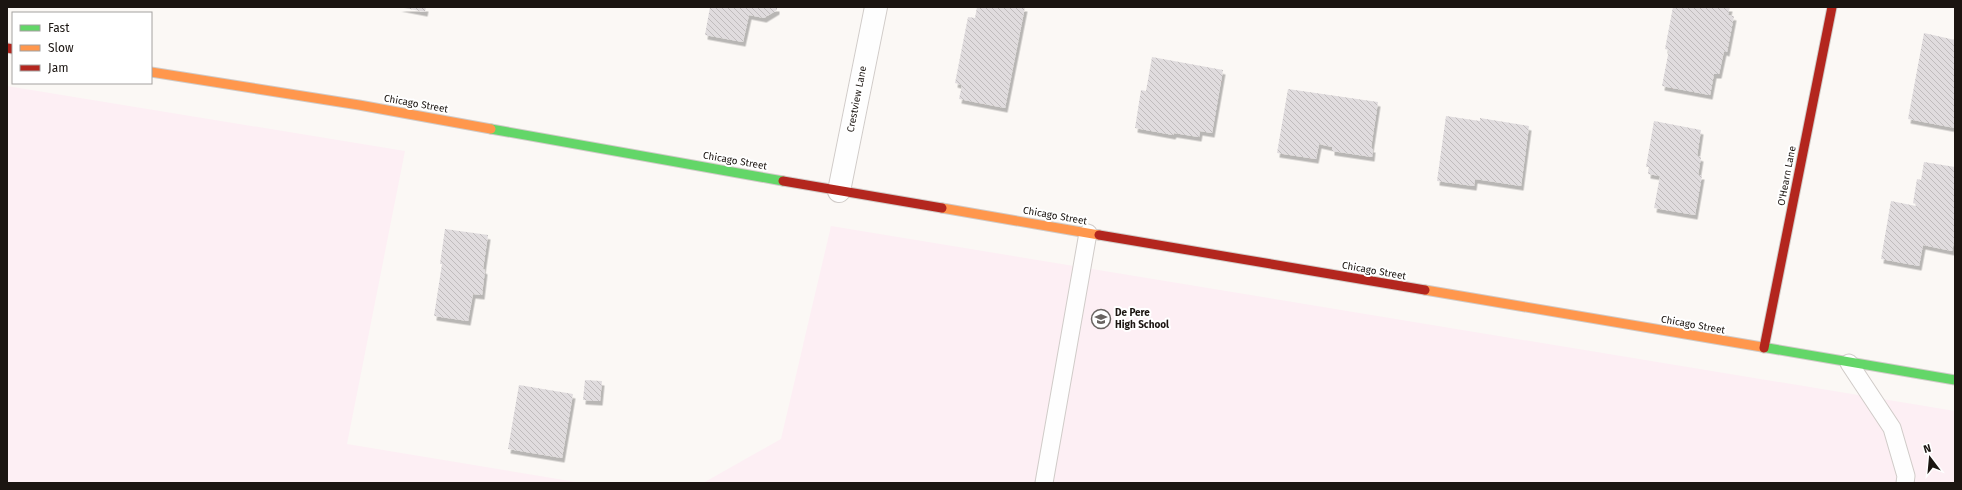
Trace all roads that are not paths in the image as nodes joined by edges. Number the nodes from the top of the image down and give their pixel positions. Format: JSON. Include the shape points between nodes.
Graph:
{"nodes":[{"id":1,"x":876,"y":7,"type":"edge"},
{"id":2,"x":1832,"y":7,"type":"edge"},
{"id":3,"x":152,"y":72,"type":"edge"},
{"id":4,"x":839,"y":191,"type":"junction"},
{"id":5,"x":1088,"y":233,"type":"junction"},
{"id":6,"x":1764,"y":348,"type":"junction"},
{"id":7,"x":1849,"y":363,"type":"junction"},
{"id":8,"x":1955,"y":380,"type":"edge"},
{"id":9,"x":1044,"y":483,"type":"edge"},
{"id":10,"x":1906,"y":483,"type":"edge"}],
"edges":[{"from":1,"to":4,"type":"street","name":"Crestview Lane"},
{"from":2,"to":6,"type":"street","name":"O'Hearn Lane"},
{"from":3,"to":4,"type":"street","name":"Chicago Street","via":[[359,105]]},
{"from":4,"to":5,"type":"street","name":"Chicago Street"},
{"from":5,"to":6,"type":"street","name":"Chicago Street"},
{"from":5,"to":9,"type":"lane"},
{"from":6,"to":7,"type":"street","name":"Chicago Street"},
{"from":7,"to":8,"type":"street","name":"Chicago Street"},
{"from":7,"to":10,"type":"lane","via":[[1892,428]]}]}
